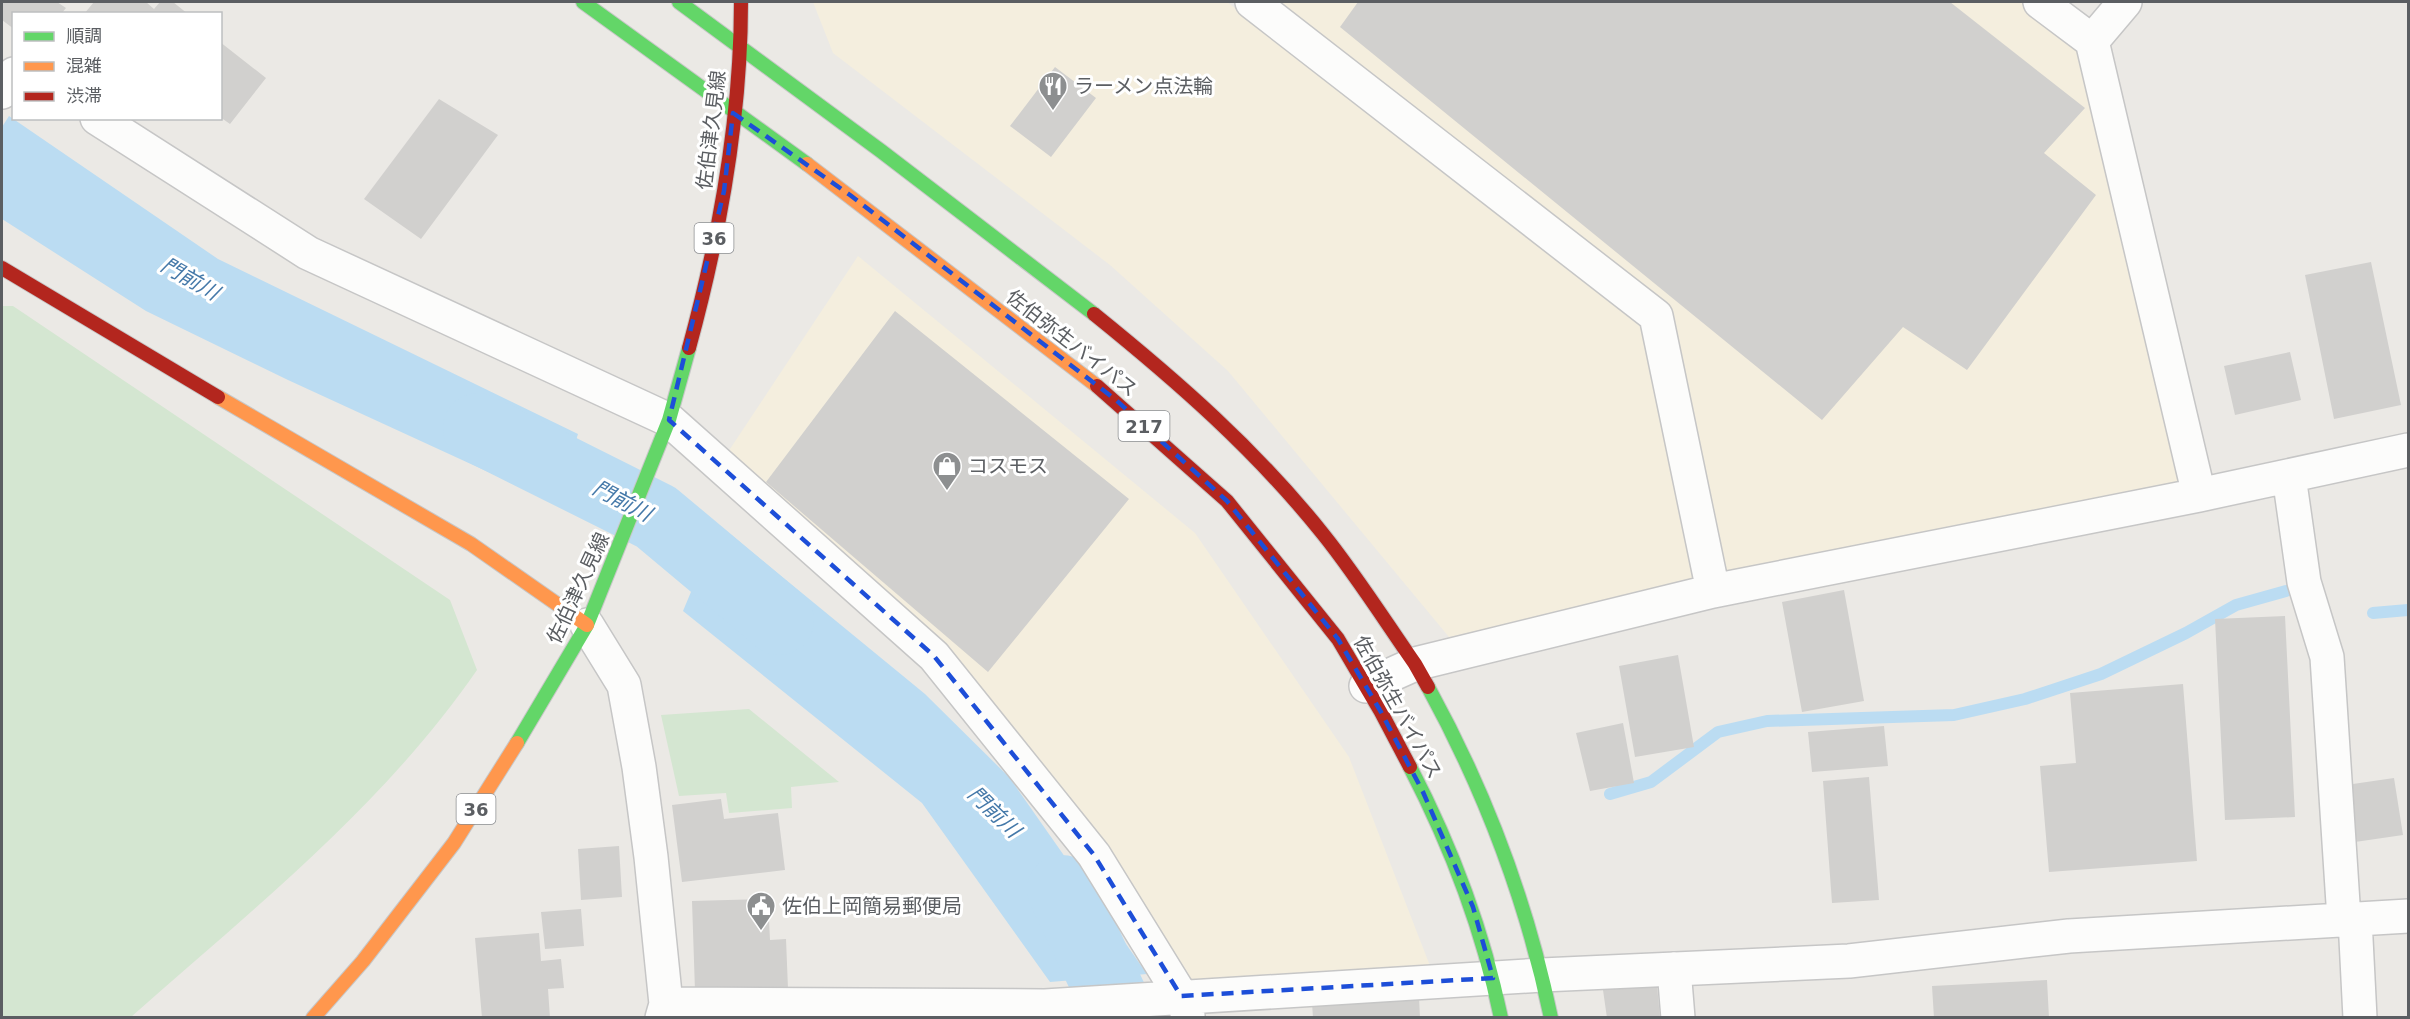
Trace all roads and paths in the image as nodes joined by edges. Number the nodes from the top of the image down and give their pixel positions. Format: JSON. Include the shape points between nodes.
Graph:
{"nodes":[{"id":1,"x":583,"y":2,"type":"edge"},
{"id":2,"x":679,"y":2,"type":"edge"},
{"id":3,"x":741,"y":2,"type":"edge"},
{"id":4,"x":1252,"y":2,"type":"edge"},
{"id":5,"x":2040,"y":2,"type":"edge"},
{"id":6,"x":2125,"y":2,"type":"edge"},
{"id":7,"x":2092,"y":41,"type":"junction"},
{"id":8,"x":741,"y":47,"type":"junction"},
{"id":9,"x":12,"y":77,"type":"edge"},
{"id":10,"x":2,"y":92,"type":"edge"},
{"id":11,"x":733,"y":113,"type":"junction"},
{"id":12,"x":100,"y":120,"type":"edge"},
{"id":13,"x":2,"y":268,"type":"edge"},
{"id":14,"x":669,"y":420,"type":"junction"},
{"id":15,"x":2409,"y":450,"type":"edge"},
{"id":16,"x":2289,"y":476,"type":"junction"},
{"id":17,"x":2199,"y":495,"type":"junction"},
{"id":18,"x":1713,"y":591,"type":"junction"},
{"id":19,"x":586,"y":625,"type":"junction"},
{"id":20,"x":1415,"y":664,"type":"junction"},
{"id":21,"x":1366,"y":686,"type":"junction"},
{"id":22,"x":2409,"y":916,"type":"edge"},
{"id":23,"x":2349,"y":919,"type":"junction"},
{"id":24,"x":1674,"y":969,"type":"junction"},
{"id":25,"x":1542,"y":975,"type":"junction"},
{"id":26,"x":1494,"y":978,"type":"junction"},
{"id":27,"x":1176,"y":1004,"type":"edge"},
{"id":28,"x":664,"y":1011,"type":"edge"},
{"id":29,"x":313,"y":1017,"type":"edge"},
{"id":30,"x":1501,"y":1017,"type":"edge"},
{"id":31,"x":1551,"y":1017,"type":"edge"},
{"id":32,"x":1678,"y":1017,"type":"edge"},
{"id":33,"x":2360,"y":1017,"type":"edge"}],
"edges":[{"from":1,"to":11,"type":"main road","name":"佐伯弥生バイパス","number":"217"},
{"from":2,"to":8,"type":"main road","name":"佐伯弥生バイパス","number":"217"},
{"from":3,"to":8,"type":"main road","name":"佐伯津久見線","number":"36"},
{"from":4,"to":18,"type":"street","via":[[1656,315]]},
{"from":5,"to":7,"type":"street"},
{"from":6,"to":7,"type":"street"},
{"from":7,"to":17,"type":"street"},
{"from":8,"to":11,"type":"main road","name":"佐伯津久見線","number":"36"},
{"from":8,"to":20,"type":"main road","name":"佐伯弥生バイパス","number":"217","via":[[1086,308],[1216,417],[1324,535]]},
{"from":9,"to":10,"type":"street"},
{"from":11,"to":14,"type":"main road","name":"佐伯津久見線","number":"36","via":[[724,191],[696,322]]},
{"from":11,"to":21,"type":"main road","name":"佐伯弥生バイパス","number":"217","via":[[850,195],[1116,400],[1174,452],[1227,501],[1338,639]]},
{"from":12,"to":14,"type":"street","via":[[308,253]]},
{"from":13,"to":19,"type":"main road","via":[[471,544]]},
{"from":14,"to":19,"type":"main road","name":"佐伯津久見線","number":"36"},
{"from":14,"to":27,"type":"street","via":[[934,656],[1094,855]]},
{"from":15,"to":16,"type":"street"},
{"from":16,"to":17,"type":"street"},
{"from":16,"to":23,"type":"street","via":[[2304,582],[2327,657]]},
{"from":17,"to":18,"type":"street"},
{"from":18,"to":20,"type":"street"},
{"from":19,"to":28,"type":"street","via":[[624,685],[651,857]]},
{"from":19,"to":29,"type":"main road","name":"佐伯津久見線","number":"36","via":[[454,843],[363,961]]},
{"from":20,"to":21,"type":"street"},
{"from":20,"to":25,"type":"main road","name":"佐伯弥生バイパス","number":"217","via":[[1458,742],[1519,892]]},
{"from":21,"to":26,"type":"main road","name":"佐伯弥生バイパス","number":"217","via":[[1423,792],[1476,917]]},
{"from":22,"to":23,"type":"street"},
{"from":23,"to":24,"type":"street","via":[[2069,936],[1850,961]]},
{"from":23,"to":33,"type":"street"},
{"from":24,"to":25,"type":"street"},
{"from":24,"to":32,"type":"street"},
{"from":25,"to":26,"type":"street"},
{"from":25,"to":31,"type":"main road","name":"佐伯弥生バイパス","number":"217"},
{"from":26,"to":27,"type":"street"},
{"from":26,"to":30,"type":"main road","name":"佐伯弥生バイパス","number":"217"},
{"from":27,"to":28,"type":"street"}]}
